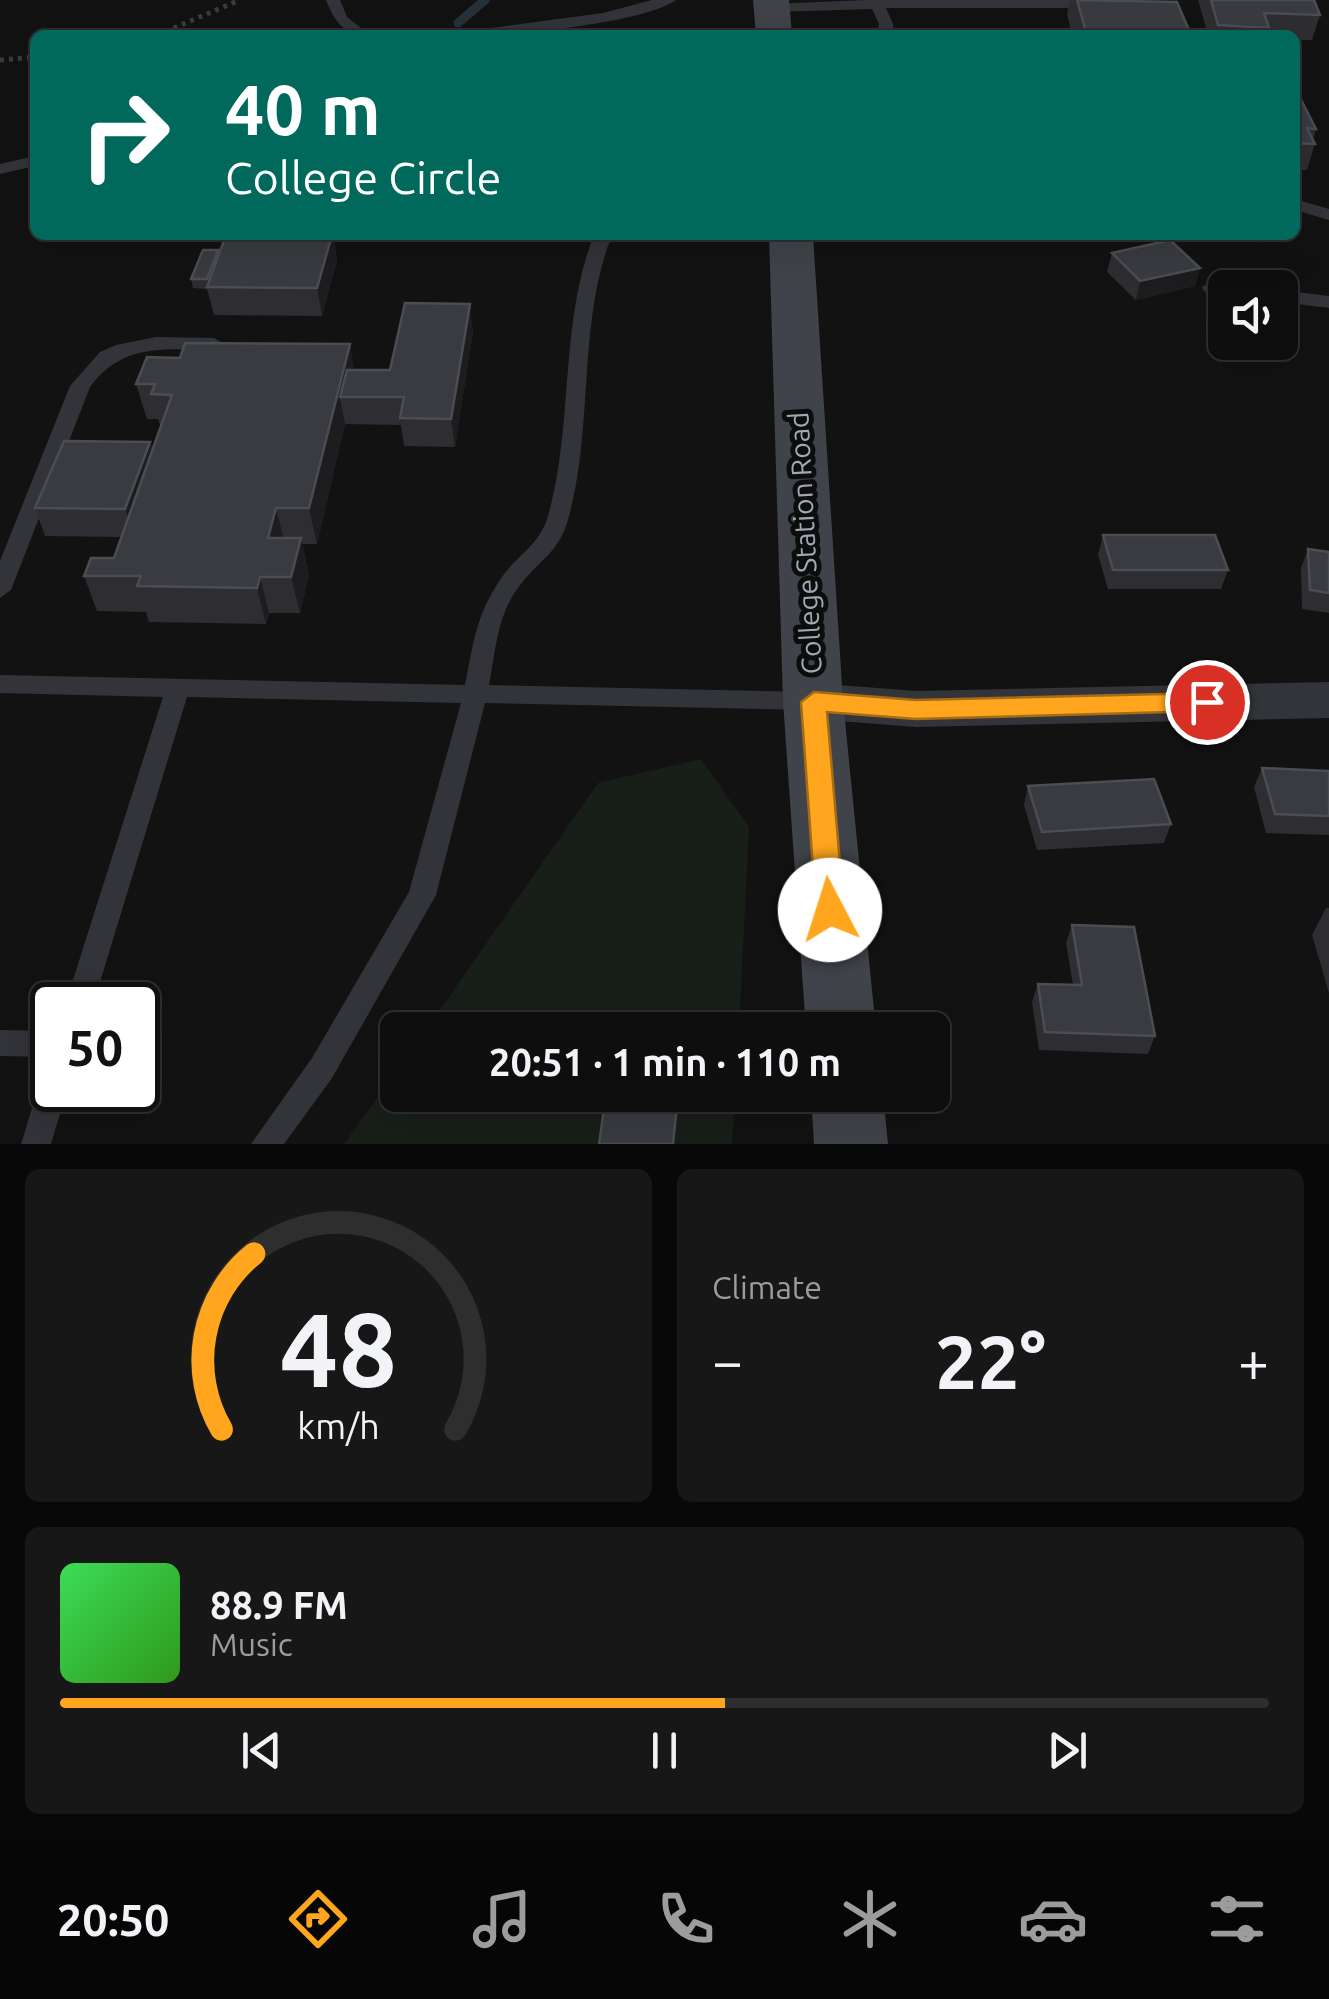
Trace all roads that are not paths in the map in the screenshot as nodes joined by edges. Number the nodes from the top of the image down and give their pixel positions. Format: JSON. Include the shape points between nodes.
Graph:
{"nodes":[{"id":1,"x":333,"y":0,"type":"edge"},
{"id":2,"x":585,"y":0,"type":"edge"},
{"id":3,"x":605,"y":0,"type":"edge"},
{"id":4,"x":669,"y":0,"type":"edge"},
{"id":5,"x":877,"y":2,"type":"edge"},
{"id":6,"x":1120,"y":5,"type":"edge"},
{"id":7,"x":624,"y":6,"type":"edge"},
{"id":8,"x":772,"y":14,"type":"edge"},
{"id":9,"x":604,"y":17,"type":"junction"},
{"id":10,"x":584,"y":20,"type":"junction"},
{"id":11,"x":355,"y":30,"type":"edge"},
{"id":12,"x":512,"y":30,"type":"edge"},
{"id":13,"x":885,"y":30,"type":"edge"},
{"id":14,"x":30,"y":161,"type":"edge"},
{"id":15,"x":0,"y":169,"type":"edge"},
{"id":16,"x":1300,"y":206,"type":"edge"},
{"id":17,"x":1329,"y":215,"type":"edge"},
{"id":18,"x":601,"y":240,"type":"edge"},
{"id":19,"x":791,"y":240,"type":"edge"},
{"id":20,"x":1298,"y":298,"type":"edge"},
{"id":21,"x":1329,"y":302,"type":"edge"},
{"id":22,"x":240,"y":344,"type":"edge"},
{"id":23,"x":0,"y":590,"type":"edge"},
{"id":24,"x":0,"y":684,"type":"edge"},
{"id":25,"x":178,"y":688,"type":"junction"},
{"id":26,"x":476,"y":693,"type":"junction"},
{"id":27,"x":1329,"y":700,"type":"edge"},
{"id":28,"x":814,"y":702,"type":"junction"},
{"id":29,"x":85,"y":982,"type":"edge"},
{"id":30,"x":840,"y":1012,"type":"edge"},
{"id":31,"x":0,"y":1043,"type":"edge"},
{"id":32,"x":30,"y":1044,"type":"edge"},
{"id":33,"x":45,"y":1112,"type":"edge"},
{"id":34,"x":848,"y":1112,"type":"edge"},
{"id":35,"x":36,"y":1144,"type":"edge"},
{"id":36,"x":266,"y":1144,"type":"edge"},
{"id":37,"x":851,"y":1144,"type":"edge"}],
"edges":[{"from":1,"to":11,"type":"lane"},
{"from":2,"to":10,"type":"lane"},
{"from":3,"to":9,"type":"lane"},
{"from":4,"to":7,"type":"lane"},
{"from":5,"to":6,"type":"lane"},
{"from":5,"to":8,"type":"lane"},
{"from":5,"to":13,"type":"lane"},
{"from":7,"to":9,"type":"lane"},
{"from":9,"to":10,"type":"lane"},
{"from":10,"to":12,"type":"lane"},
{"from":14,"to":15,"type":"lane"},
{"from":16,"to":17,"type":"lane"},
{"from":18,"to":26,"type":"lane","via":[[589,270],[559,515],[548,545],[494,606]]},
{"from":19,"to":28,"type":"main road","name":"College Station Road"},
{"from":20,"to":21,"type":"lane"},
{"from":22,"to":23,"type":"lane","via":[[142,344],[117,348],[94,363]]},
{"from":24,"to":25,"type":"lane"},
{"from":25,"to":26,"type":"lane"},
{"from":25,"to":29,"type":"lane"},
{"from":26,"to":28,"type":"lane"},
{"from":26,"to":36,"type":"lane","via":[[422,895],[322,1068]]},
{"from":27,"to":28,"type":"street","via":[[916,709]]},
{"from":28,"to":30,"type":"main road","name":"College Station Road"},
{"from":31,"to":32,"type":"lane"},
{"from":33,"to":35,"type":"lane"},
{"from":34,"to":37,"type":"main road"}]}
